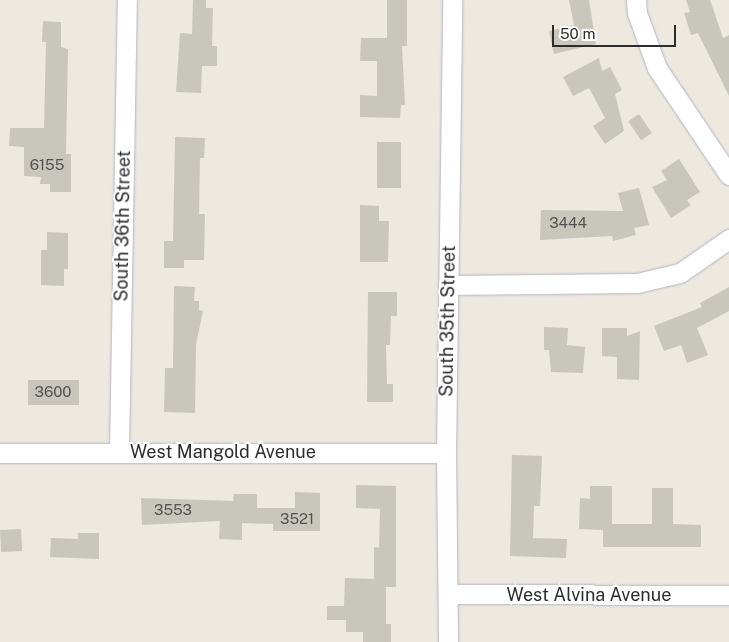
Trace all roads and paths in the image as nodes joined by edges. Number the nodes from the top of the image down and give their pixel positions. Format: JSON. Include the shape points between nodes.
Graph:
{"nodes":[{"id":1,"x":127,"y":0,"type":"edge"},
{"id":2,"x":452,"y":0,"type":"edge"},
{"id":3,"x":636,"y":0,"type":"edge"},
{"id":4,"x":729,"y":176,"type":"edge"},
{"id":5,"x":729,"y":239,"type":"edge"},
{"id":6,"x":448,"y":285,"type":"junction"},
{"id":7,"x":119,"y":451,"type":"junction"},
{"id":8,"x":0,"y":453,"type":"edge"},
{"id":9,"x":446,"y":453,"type":"junction"},
{"id":10,"x":448,"y":594,"type":"junction"},
{"id":11,"x":729,"y":595,"type":"edge"},
{"id":12,"x":448,"y":642,"type":"edge"}],
"edges":[{"from":1,"to":7,"type":"street","name":"South 36th Street"},
{"from":2,"to":6,"type":"street","name":"South 35th Street"},
{"from":3,"to":4,"type":"street","via":[[637,13],[657,68]]},
{"from":5,"to":6,"type":"street","via":[[680,272],[637,283]]},
{"from":6,"to":9,"type":"street","name":"South 35th Street"},
{"from":7,"to":8,"type":"street","name":"West Mangold Avenue"},
{"from":7,"to":9,"type":"street","name":"West Mangold Avenue"},
{"from":9,"to":10,"type":"street","name":"South 35th Street"},
{"from":10,"to":11,"type":"street","name":"West Alvina Avenue"},
{"from":10,"to":12,"type":"street","name":"South 35th Street"}]}
